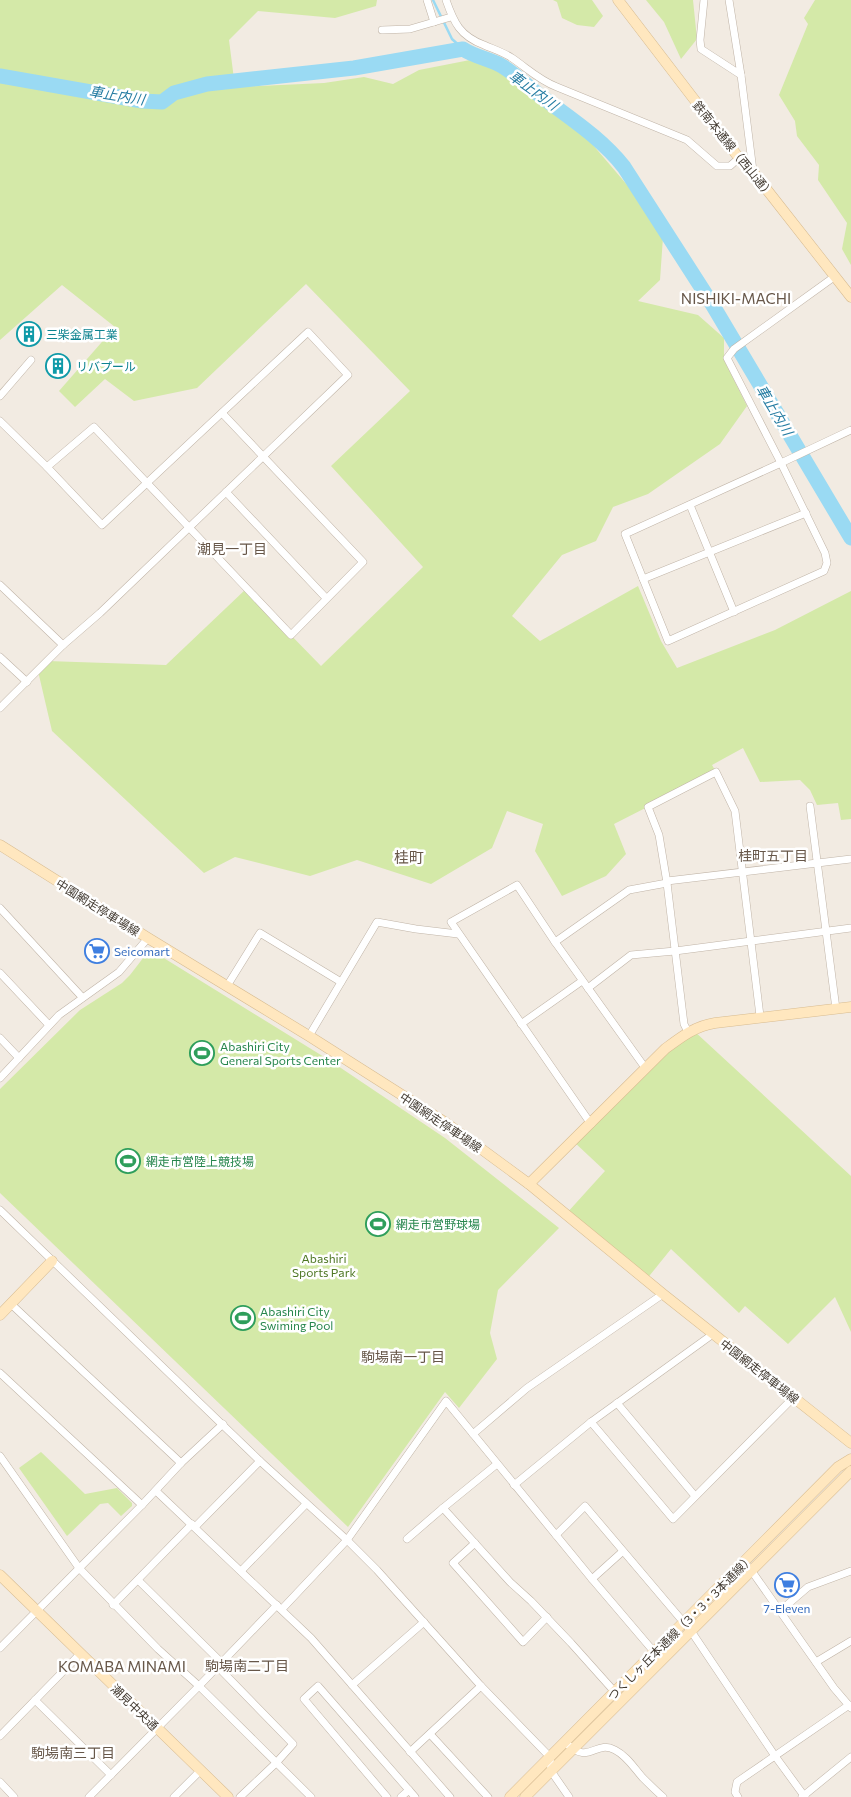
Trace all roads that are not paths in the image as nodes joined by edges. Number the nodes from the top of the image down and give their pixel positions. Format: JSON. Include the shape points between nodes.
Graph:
{"nodes":[{"id":1,"x":427,"y":0,"type":"edge"},
{"id":2,"x":446,"y":0,"type":"edge"},
{"id":3,"x":618,"y":0,"type":"edge"},
{"id":4,"x":704,"y":0,"type":"edge"},
{"id":5,"x":729,"y":0,"type":"edge"},
{"id":6,"x":449,"y":18,"type":"junction"},
{"id":7,"x":435,"y":22,"type":"junction"},
{"id":8,"x":382,"y":30,"type":"dead end"},
{"id":9,"x":741,"y":75,"type":"junction"},
{"id":10,"x":739,"y":158,"type":"junction"},
{"id":11,"x":753,"y":172,"type":"junction"},
{"id":12,"x":834,"y":277,"type":"junction"},
{"id":13,"x":851,"y":297,"type":"edge"},
{"id":14,"x":32,"y":360,"type":"dead end"},
{"id":15,"x":0,"y":396,"type":"edge"},
{"id":16,"x":222,"y":414,"type":"junction"},
{"id":17,"x":0,"y":421,"type":"edge"},
{"id":18,"x":851,"y":430,"type":"edge"},
{"id":19,"x":264,"y":456,"type":"junction"},
{"id":20,"x":781,"y":463,"type":"junction"},
{"id":21,"x":48,"y":467,"type":"junction"},
{"id":22,"x":147,"y":484,"type":"junction"},
{"id":23,"x":226,"y":492,"type":"junction"},
{"id":24,"x":690,"y":504,"type":"junction"},
{"id":25,"x":806,"y":513,"type":"junction"},
{"id":26,"x":188,"y":528,"type":"junction"},
{"id":27,"x":710,"y":552,"type":"junction"},
{"id":28,"x":643,"y":579,"type":"junction"},
{"id":29,"x":0,"y":585,"type":"edge"},
{"id":30,"x":326,"y":598,"type":"junction"},
{"id":31,"x":734,"y":612,"type":"junction"},
{"id":32,"x":64,"y":645,"type":"junction"},
{"id":33,"x":0,"y":656,"type":"edge"},
{"id":34,"x":27,"y":682,"type":"junction"},
{"id":35,"x":0,"y":708,"type":"edge"},
{"id":36,"x":810,"y":806,"type":"dead end"},
{"id":37,"x":0,"y":845,"type":"edge"},
{"id":38,"x":851,"y":859,"type":"edge"},
{"id":39,"x":818,"y":863,"type":"junction"},
{"id":40,"x":743,"y":872,"type":"junction"},
{"id":41,"x":667,"y":882,"type":"junction"},
{"id":42,"x":1,"y":910,"type":"edge"},
{"id":43,"x":851,"y":928,"type":"edge"},
{"id":44,"x":826,"y":932,"type":"junction"},
{"id":45,"x":458,"y":934,"type":"junction"},
{"id":46,"x":148,"y":938,"type":"junction"},
{"id":47,"x":751,"y":941,"type":"junction"},
{"id":48,"x":555,"y":942,"type":"junction"},
{"id":49,"x":675,"y":951,"type":"junction"},
{"id":50,"x":0,"y":972,"type":"edge"},
{"id":51,"x":582,"y":981,"type":"junction"},
{"id":52,"x":341,"y":982,"type":"junction"},
{"id":53,"x":227,"y":986,"type":"junction"},
{"id":54,"x":588,"y":988,"type":"junction"},
{"id":55,"x":82,"y":997,"type":"junction"},
{"id":56,"x":851,"y":1007,"type":"edge"},
{"id":57,"x":836,"y":1009,"type":"junction"},
{"id":58,"x":760,"y":1016,"type":"junction"},
{"id":59,"x":521,"y":1024,"type":"junction"},
{"id":60,"x":49,"y":1026,"type":"junction"},
{"id":61,"x":688,"y":1032,"type":"junction"},
{"id":62,"x":310,"y":1036,"type":"junction"},
{"id":63,"x":0,"y":1038,"type":"edge"},
{"id":64,"x":19,"y":1058,"type":"junction"},
{"id":65,"x":646,"y":1069,"type":"junction"},
{"id":66,"x":0,"y":1078,"type":"edge"},
{"id":67,"x":591,"y":1124,"type":"junction"},
{"id":68,"x":529,"y":1184,"type":"junction"},
{"id":69,"x":0,"y":1210,"type":"edge"},
{"id":70,"x":52,"y":1261,"type":"junction"},
{"id":71,"x":662,"y":1294,"type":"junction"},
{"id":72,"x":11,"y":1304,"type":"junction"},
{"id":73,"x":0,"y":1315,"type":"edge"},
{"id":74,"x":713,"y":1334,"type":"junction"},
{"id":75,"x":0,"y":1373,"type":"edge"},
{"id":76,"x":794,"y":1397,"type":"junction"},
{"id":77,"x":617,"y":1403,"type":"junction"},
{"id":78,"x":591,"y":1422,"type":"junction"},
{"id":79,"x":223,"y":1424,"type":"junction"},
{"id":80,"x":473,"y":1434,"type":"junction"},
{"id":81,"x":851,"y":1443,"type":"edge"},
{"id":82,"x":0,"y":1456,"type":"edge"},
{"id":83,"x":851,"y":1459,"type":"edge"},
{"id":84,"x":260,"y":1461,"type":"junction"},
{"id":85,"x":181,"y":1464,"type":"junction"},
{"id":86,"x":497,"y":1464,"type":"junction"},
{"id":87,"x":851,"y":1471,"type":"edge"},
{"id":88,"x":514,"y":1485,"type":"junction"},
{"id":89,"x":156,"y":1490,"type":"junction"},
{"id":90,"x":695,"y":1496,"type":"junction"},
{"id":91,"x":306,"y":1504,"type":"junction"},
{"id":92,"x":142,"y":1506,"type":"junction"},
{"id":93,"x":443,"y":1508,"type":"junction"},
{"id":94,"x":193,"y":1526,"type":"junction"},
{"id":95,"x":556,"y":1535,"type":"junction"},
{"id":96,"x":407,"y":1539,"type":"dead end"},
{"id":97,"x":347,"y":1540,"type":"junction"},
{"id":98,"x":475,"y":1543,"type":"junction"},
{"id":99,"x":622,"y":1552,"type":"junction"},
{"id":100,"x":748,"y":1566,"type":"junction"},
{"id":101,"x":79,"y":1568,"type":"junction"},
{"id":102,"x":241,"y":1571,"type":"junction"},
{"id":103,"x":851,"y":1571,"type":"edge"},
{"id":104,"x":0,"y":1575,"type":"edge"},
{"id":105,"x":592,"y":1579,"type":"junction"},
{"id":106,"x":138,"y":1580,"type":"junction"},
{"id":107,"x":114,"y":1605,"type":"junction"},
{"id":108,"x":280,"y":1607,"type":"junction"},
{"id":109,"x":36,"y":1611,"type":"junction"},
{"id":110,"x":780,"y":1611,"type":"junction"},
{"id":111,"x":546,"y":1617,"type":"junction"},
{"id":112,"x":424,"y":1622,"type":"junction"},
{"id":113,"x":687,"y":1627,"type":"junction"},
{"id":114,"x":851,"y":1641,"type":"edge"},
{"id":115,"x":0,"y":1648,"type":"edge"},
{"id":116,"x":80,"y":1654,"type":"junction"},
{"id":117,"x":658,"y":1656,"type":"junction"},
{"id":118,"x":816,"y":1662,"type":"junction"},
{"id":119,"x":220,"y":1665,"type":"junction"},
{"id":120,"x":352,"y":1685,"type":"junction"},
{"id":121,"x":199,"y":1686,"type":"junction"},
{"id":122,"x":481,"y":1686,"type":"junction"},
{"id":123,"x":618,"y":1696,"type":"junction"},
{"id":124,"x":35,"y":1700,"type":"junction"},
{"id":125,"x":850,"y":1707,"type":"edge"},
{"id":126,"x":157,"y":1728,"type":"junction"},
{"id":127,"x":430,"y":1734,"type":"junction"},
{"id":128,"x":0,"y":1736,"type":"edge"},
{"id":129,"x":569,"y":1745,"type":"junction"},
{"id":130,"x":410,"y":1752,"type":"junction"},
{"id":131,"x":775,"y":1756,"type":"junction"},
{"id":132,"x":550,"y":1757,"type":"junction"},
{"id":133,"x":851,"y":1757,"type":"edge"},
{"id":134,"x":276,"y":1763,"type":"junction"},
{"id":135,"x":201,"y":1770,"type":"junction"},
{"id":136,"x":551,"y":1770,"type":"junction"},
{"id":137,"x":111,"y":1775,"type":"junction"},
{"id":138,"x":0,"y":1782,"type":"edge"},
{"id":139,"x":409,"y":1790,"type":"junction"},
{"id":140,"x":12,"y":1796,"type":"edge"},
{"id":141,"x":89,"y":1797,"type":"edge"},
{"id":142,"x":174,"y":1797,"type":"edge"},
{"id":143,"x":228,"y":1797,"type":"edge"},
{"id":144,"x":240,"y":1797,"type":"edge"},
{"id":145,"x":311,"y":1797,"type":"edge"},
{"id":146,"x":387,"y":1797,"type":"edge"},
{"id":147,"x":401,"y":1797,"type":"edge"},
{"id":148,"x":415,"y":1797,"type":"edge"},
{"id":149,"x":450,"y":1797,"type":"edge"},
{"id":150,"x":488,"y":1797,"type":"edge"},
{"id":151,"x":510,"y":1797,"type":"edge"},
{"id":152,"x":525,"y":1797,"type":"edge"},
{"id":153,"x":569,"y":1797,"type":"edge"},
{"id":154,"x":662,"y":1797,"type":"edge"},
{"id":155,"x":738,"y":1797,"type":"edge"},
{"id":156,"x":804,"y":1797,"type":"edge"}],
"edges":[{"from":1,"to":7,"type":"street"},
{"from":2,"to":6,"type":"street"},
{"from":3,"to":10,"type":"street","name":"鉄南本通線（西山通）"},
{"from":4,"to":9,"type":"street","via":[[701,49]]},
{"from":5,"to":9,"type":"street"},
{"from":6,"to":7,"type":"street"},
{"from":6,"to":10,"type":"street","via":[[470,39],[512,58],[550,85],[687,140],[717,166],[730,166]]},
{"from":7,"to":8,"type":"street","via":[[410,29]]},
{"from":9,"to":11,"type":"street"},
{"from":10,"to":11,"type":"street","name":"鉄南本通線（西山通）"},
{"from":11,"to":12,"type":"street","name":"鉄南本通線（西山通）"},
{"from":12,"to":13,"type":"street","name":"鉄南本通線（西山通）"},
{"from":12,"to":20,"type":"street","via":[[726,358]]},
{"from":14,"to":15,"type":"street"},
{"from":16,"to":19,"type":"street"},
{"from":16,"to":19,"type":"street","via":[[308,332],[348,375]]},
{"from":16,"to":22,"type":"street"},
{"from":17,"to":21,"type":"street"},
{"from":18,"to":20,"type":"street"},
{"from":19,"to":23,"type":"street"},
{"from":19,"to":30,"type":"street","via":[[363,562]]},
{"from":20,"to":24,"type":"street"},
{"from":20,"to":25,"type":"street"},
{"from":21,"to":22,"type":"street","via":[[94,427]]},
{"from":21,"to":22,"type":"street","via":[[102,525]]},
{"from":22,"to":26,"type":"street"},
{"from":23,"to":26,"type":"street"},
{"from":23,"to":30,"type":"street"},
{"from":24,"to":27,"type":"street"},
{"from":24,"to":28,"type":"street","via":[[625,534]]},
{"from":25,"to":27,"type":"street"},
{"from":25,"to":31,"type":"street","via":[[827,558],[824,571]]},
{"from":26,"to":30,"type":"street","via":[[291,636]]},
{"from":26,"to":32,"type":"street"},
{"from":27,"to":28,"type":"street"},
{"from":27,"to":31,"type":"street"},
{"from":28,"to":31,"type":"street","via":[[668,641]]},
{"from":29,"to":32,"type":"street"},
{"from":32,"to":34,"type":"street"},
{"from":33,"to":34,"type":"street"},
{"from":34,"to":35,"type":"street"},
{"from":36,"to":39,"type":"street"},
{"from":37,"to":46,"type":"street","name":"中園網走停車場線"},
{"from":38,"to":39,"type":"street"},
{"from":39,"to":40,"type":"street"},
{"from":39,"to":44,"type":"street"},
{"from":40,"to":41,"type":"street"},
{"from":40,"to":41,"type":"street","via":[[734,811],[716,772],[648,808],[659,835]]},
{"from":40,"to":47,"type":"street"},
{"from":41,"to":48,"type":"street","via":[[630,890]]},
{"from":41,"to":49,"type":"street"},
{"from":42,"to":55,"type":"street"},
{"from":43,"to":44,"type":"street"},
{"from":44,"to":47,"type":"street"},
{"from":44,"to":57,"type":"street"},
{"from":45,"to":48,"type":"street","via":[[451,922],[517,884]]},
{"from":45,"to":52,"type":"street","via":[[377,922]]},
{"from":45,"to":59,"type":"street"},
{"from":46,"to":53,"type":"street","name":"中園網走停車場線"},
{"from":46,"to":55,"type":"street","via":[[119,972]]},
{"from":47,"to":49,"type":"street"},
{"from":47,"to":58,"type":"street"},
{"from":48,"to":51,"type":"street"},
{"from":49,"to":54,"type":"street","via":[[631,955]]},
{"from":49,"to":61,"type":"street","via":[[684,1024]]},
{"from":50,"to":60,"type":"street"},
{"from":51,"to":54,"type":"street"},
{"from":51,"to":59,"type":"street"},
{"from":52,"to":53,"type":"street","via":[[260,932]]},
{"from":52,"to":62,"type":"street"},
{"from":53,"to":62,"type":"street","name":"中園網走停車場線"},
{"from":54,"to":65,"type":"street"},
{"from":55,"to":60,"type":"street"},
{"from":56,"to":57,"type":"street"},
{"from":57,"to":58,"type":"street"},
{"from":58,"to":61,"type":"street","via":[[702,1025]]},
{"from":59,"to":67,"type":"street"},
{"from":60,"to":64,"type":"street"},
{"from":61,"to":65,"type":"street"},
{"from":62,"to":68,"type":"street","name":"中園網走停車場線","via":[[446,1123]]},
{"from":63,"to":64,"type":"street"},
{"from":64,"to":66,"type":"street"},
{"from":65,"to":67,"type":"street"},
{"from":67,"to":68,"type":"street"},
{"from":68,"to":71,"type":"street","name":"中園網走停車場線"},
{"from":69,"to":70,"type":"street"},
{"from":70,"to":72,"type":"street"},
{"from":70,"to":79,"type":"street"},
{"from":71,"to":74,"type":"street","name":"中園網走停車場線"},
{"from":71,"to":80,"type":"street","via":[[527,1388]]},
{"from":72,"to":73,"type":"street"},
{"from":72,"to":85,"type":"street"},
{"from":74,"to":76,"type":"street","name":"中園網走停車場線"},
{"from":74,"to":77,"type":"street"},
{"from":75,"to":92,"type":"street"},
{"from":76,"to":81,"type":"street","name":"中園網走停車場線"},
{"from":76,"to":90,"type":"street"},
{"from":77,"to":78,"type":"street"},
{"from":77,"to":90,"type":"street"},
{"from":78,"to":88,"type":"street"},
{"from":78,"to":90,"type":"street","via":[[672,1519]]},
{"from":79,"to":84,"type":"street"},
{"from":79,"to":85,"type":"street"},
{"from":80,"to":86,"type":"street"},
{"from":80,"to":97,"type":"street","via":[[446,1401]]},
{"from":82,"to":101,"type":"street"},
{"from":83,"to":100,"type":"street","name":"つくしヶ丘本通線（3・3・3本通線）","via":[[838,1467]]},
{"from":84,"to":91,"type":"street"},
{"from":84,"to":94,"type":"street"},
{"from":85,"to":89,"type":"street"},
{"from":86,"to":88,"type":"street"},
{"from":86,"to":93,"type":"street"},
{"from":87,"to":100,"type":"street","name":"つくしヶ丘本通線（3・3・3本通線）"},
{"from":88,"to":95,"type":"street"},
{"from":89,"to":92,"type":"street"},
{"from":89,"to":94,"type":"street"},
{"from":91,"to":97,"type":"street"},
{"from":91,"to":102,"type":"street"},
{"from":92,"to":101,"type":"street"},
{"from":93,"to":96,"type":"street"},
{"from":93,"to":98,"type":"street"},
{"from":94,"to":102,"type":"street"},
{"from":94,"to":106,"type":"street"},
{"from":95,"to":99,"type":"street","via":[[585,1506]]},
{"from":95,"to":105,"type":"street"},
{"from":97,"to":108,"type":"street"},
{"from":97,"to":112,"type":"street"},
{"from":98,"to":111,"type":"street"},
{"from":98,"to":111,"type":"street","via":[[453,1563],[523,1642]]},
{"from":99,"to":105,"type":"street"},
{"from":99,"to":113,"type":"street"},
{"from":100,"to":110,"type":"street"},
{"from":100,"to":113,"type":"street","name":"つくしヶ丘本通線（3・3・3本通線）"},
{"from":101,"to":107,"type":"street"},
{"from":101,"to":109,"type":"street"},
{"from":102,"to":108,"type":"street"},
{"from":103,"to":110,"type":"street","via":[[808,1587]]},
{"from":104,"to":109,"type":"street","name":"潮見中央通"},
{"from":105,"to":117,"type":"street"},
{"from":106,"to":107,"type":"street"},
{"from":106,"to":119,"type":"street"},
{"from":107,"to":121,"type":"street"},
{"from":108,"to":119,"type":"street"},
{"from":108,"to":120,"type":"street"},
{"from":109,"to":115,"type":"street"},
{"from":109,"to":116,"type":"street","name":"潮見中央通"},
{"from":110,"to":118,"type":"street"},
{"from":111,"to":123,"type":"street"},
{"from":112,"to":120,"type":"street"},
{"from":112,"to":122,"type":"street"},
{"from":113,"to":117,"type":"street","name":"つくしヶ丘本通線（3・3・3本通線）"},
{"from":113,"to":131,"type":"street"},
{"from":114,"to":118,"type":"street"},
{"from":116,"to":124,"type":"street"},
{"from":116,"to":126,"type":"street","name":"潮見中央通"},
{"from":117,"to":123,"type":"street","name":"つくしヶ丘本通線（3・3・3本通線）"},
{"from":118,"to":125,"type":"street"},
{"from":119,"to":121,"type":"street"},
{"from":119,"to":134,"type":"street","via":[[293,1744]]},
{"from":120,"to":130,"type":"street"},
{"from":121,"to":126,"type":"street"},
{"from":121,"to":134,"type":"street"},
{"from":122,"to":127,"type":"street"},
{"from":122,"to":132,"type":"street"},
{"from":123,"to":129,"type":"street","name":"つくしヶ丘本通線（3・3・3本通線）"},
{"from":124,"to":128,"type":"street"},
{"from":124,"to":137,"type":"street"},
{"from":125,"to":131,"type":"street"},
{"from":126,"to":135,"type":"street","name":"潮見中央通"},
{"from":126,"to":137,"type":"street"},
{"from":127,"to":130,"type":"street"},
{"from":127,"to":150,"type":"street"},
{"from":129,"to":132,"type":"street","name":"つくしヶ丘本通線（3・3・3本通線）"},
{"from":129,"to":136,"type":"street","name":"つくしヶ丘本通線（3・3・3本通線）"},
{"from":129,"to":154,"type":"street","via":[[582,1754],[600,1748],[616,1750]]},
{"from":130,"to":149,"type":"street"},
{"from":131,"to":155,"type":"street","via":[[737,1782],[735,1792]]},
{"from":131,"to":156,"type":"street"},
{"from":132,"to":136,"type":"street"},
{"from":132,"to":151,"type":"street","name":"つくしヶ丘本通線（3・3・3本通線）"},
{"from":133,"to":156,"type":"street"},
{"from":134,"to":144,"type":"street"},
{"from":134,"to":145,"type":"street"},
{"from":135,"to":142,"type":"street"},
{"from":135,"to":143,"type":"street","name":"潮見中央通"},
{"from":136,"to":152,"type":"street","name":"つくしヶ丘本通線（3・3・3本通線）"},
{"from":136,"to":153,"type":"street"},
{"from":137,"to":141,"type":"street"},
{"from":138,"to":140,"type":"street"},
{"from":139,"to":146,"type":"street","via":[[318,1686],[304,1699]]},
{"from":139,"to":147,"type":"street"},
{"from":139,"to":148,"type":"street"}]}
